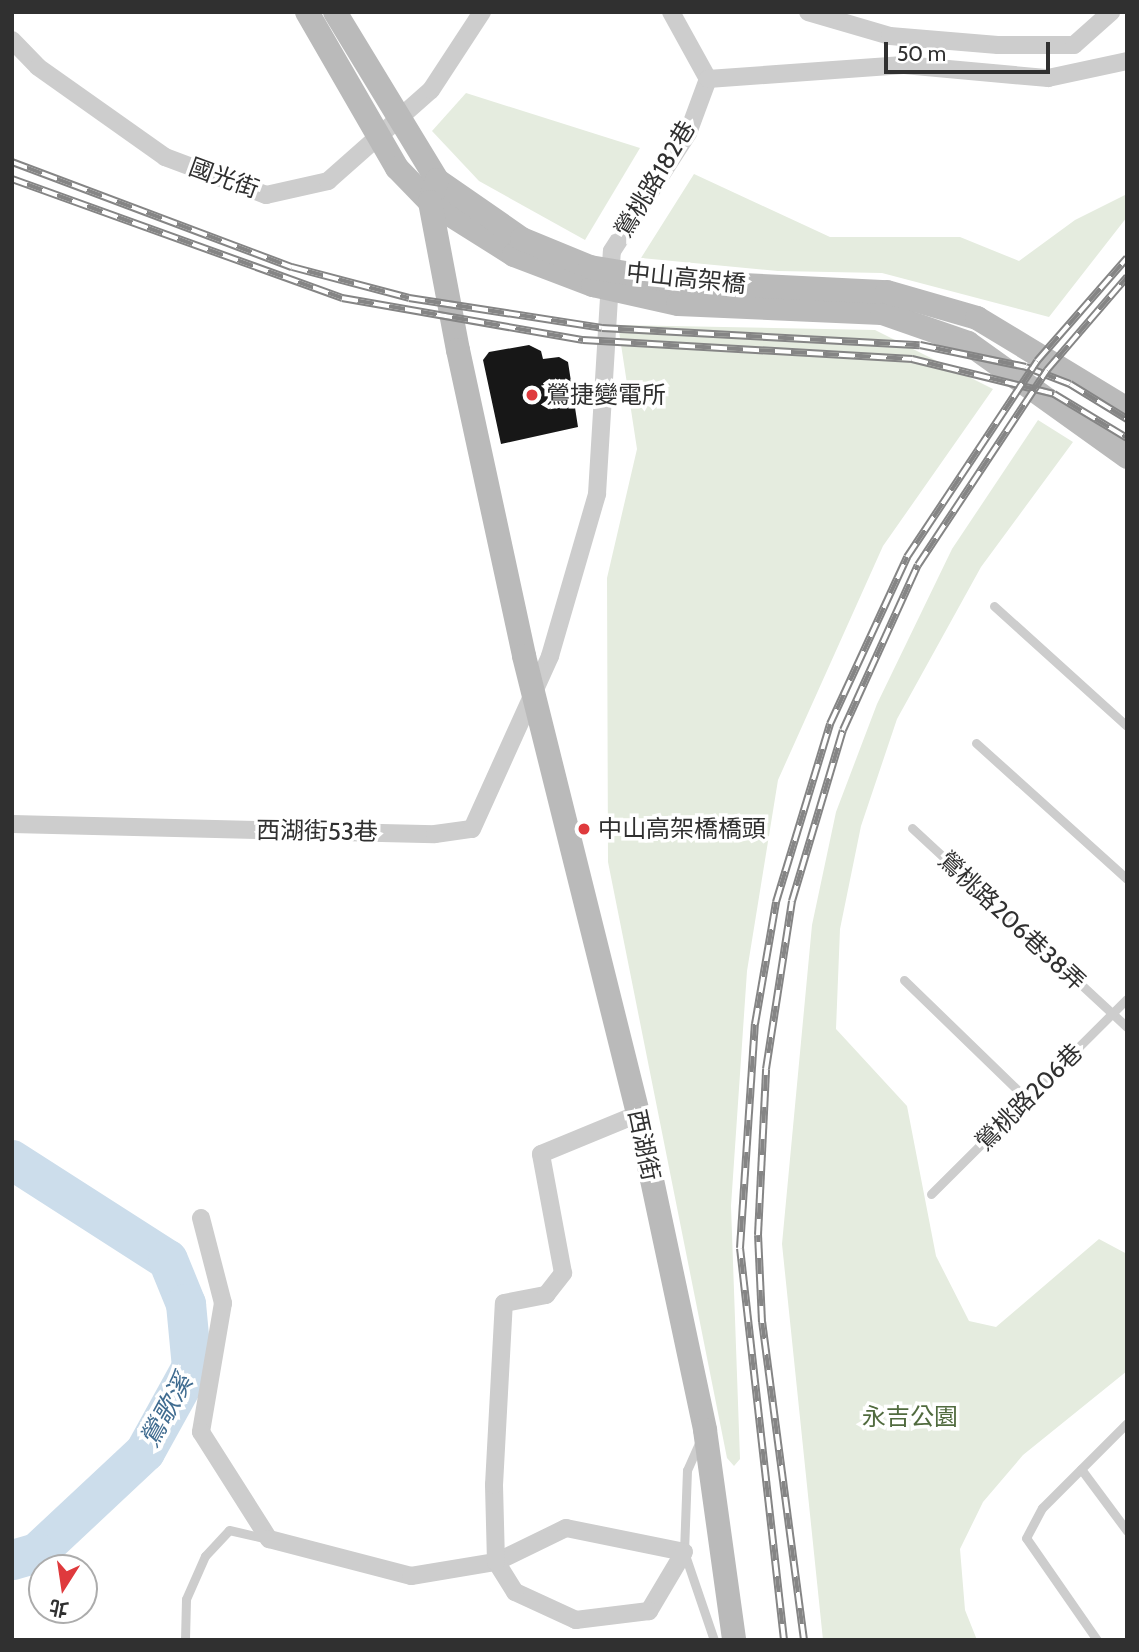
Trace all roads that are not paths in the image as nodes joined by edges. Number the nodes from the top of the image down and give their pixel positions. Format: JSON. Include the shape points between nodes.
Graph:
{"nodes":[{"id":1,"x":307,"y":12,"type":"edge"},
{"id":2,"x":335,"y":12,"type":"edge"},
{"id":3,"x":482,"y":12,"type":"edge"},
{"id":4,"x":671,"y":12,"type":"edge"},
{"id":5,"x":808,"y":12,"type":"edge"},
{"id":6,"x":1111,"y":12,"type":"edge"},
{"id":7,"x":12,"y":40,"type":"edge"},
{"id":8,"x":1127,"y":61,"type":"edge"},
{"id":9,"x":708,"y":79,"type":"junction"},
{"id":10,"x":433,"y":191,"type":"junction"},
{"id":11,"x":1127,"y":409,"type":"edge"},
{"id":12,"x":1125,"y":451,"type":"edge"},
{"id":13,"x":994,"y":606,"type":"dead end"},
{"id":14,"x":524,"y":656,"type":"joint"},
{"id":15,"x":534,"y":692,"type":"junction"},
{"id":16,"x":1127,"y":726,"type":"edge"},
{"id":17,"x":976,"y":743,"type":"dead end"},
{"id":18,"x":12,"y":824,"type":"edge"},
{"id":19,"x":912,"y":828,"type":"dead end"},
{"id":20,"x":1127,"y":879,"type":"edge"},
{"id":21,"x":904,"y":980,"type":"dead end"},
{"id":22,"x":1127,"y":999,"type":"edge"},
{"id":23,"x":1112,"y":1014,"type":"junction"},
{"id":24,"x":1127,"y":1027,"type":"edge"},
{"id":25,"x":1027,"y":1099,"type":"junction"},
{"id":26,"x":638,"y":1114,"type":"junction"},
{"id":27,"x":931,"y":1194,"type":"dead end"},
{"id":28,"x":201,"y":1218,"type":"dead end"},
{"id":29,"x":1127,"y":1423,"type":"edge"},
{"id":30,"x":705,"y":1430,"type":"junction"},
{"id":31,"x":1081,"y":1469,"type":"junction"},
{"id":32,"x":1127,"y":1531,"type":"edge"},
{"id":33,"x":269,"y":1539,"type":"junction"},
{"id":34,"x":684,"y":1552,"type":"junction"},
{"id":35,"x":496,"y":1562,"type":"junction"},
{"id":36,"x":185,"y":1640,"type":"edge"},
{"id":37,"x":714,"y":1640,"type":"edge"},
{"id":38,"x":734,"y":1640,"type":"edge"},
{"id":39,"x":1097,"y":1640,"type":"edge"}],
"edges":[{"from":1,"to":10,"type":"street","name":"中山高架橋","via":[[397,168]]},
{"from":2,"to":10,"type":"street","name":"中山高架橋"},
{"from":3,"to":7,"type":"street","name":"國光街","via":[[431,90],[328,181],[266,195],[164,157],[38,67]]},
{"from":4,"to":9,"type":"street"},
{"from":5,"to":6,"type":"street","via":[[890,36],[1074,45]]},
{"from":8,"to":9,"type":"street","via":[[1048,78],[904,65]]},
{"from":9,"to":15,"type":"street","name":"鶯桃路182巷","via":[[688,133],[612,251],[597,494],[550,656]]},
{"from":10,"to":11,"type":"street","name":"中山高架橋","via":[[522,239],[590,267],[680,282],[887,292],[977,318]]},
{"from":10,"to":12,"type":"street","name":"中山高架橋","via":[[514,255],[593,285],[678,304],[882,313],[968,343]]},
{"from":10,"to":14,"type":"street","name":"中山高架橋"},
{"from":13,"to":16,"type":"lane"},
{"from":14,"to":15,"type":"street","name":"西湖街"},
{"from":15,"to":18,"type":"street","name":"西湖街53巷","via":[[472,829],[435,834]]},
{"from":15,"to":26,"type":"street","name":"西湖街"},
{"from":17,"to":20,"type":"lane"},
{"from":19,"to":23,"type":"lane","name":"鶯桃路206巷38弄"},
{"from":21,"to":25,"type":"lane"},
{"from":22,"to":23,"type":"lane","name":"鶯桃路206巷"},
{"from":23,"to":24,"type":"lane","name":"鶯桃路206巷38弄"},
{"from":23,"to":25,"type":"lane","name":"鶯桃路206巷"},
{"from":25,"to":27,"type":"lane","name":"鶯桃路206巷"},
{"from":26,"to":30,"type":"street","name":"西湖街"},
{"from":26,"to":35,"type":"street","via":[[541,1154],[563,1273],[546,1295],[504,1303],[494,1485]]},
{"from":28,"to":33,"type":"street","via":[[223,1303],[201,1433]]},
{"from":29,"to":31,"type":"lane"},
{"from":30,"to":34,"type":"lane","via":[[687,1470]]},
{"from":30,"to":38,"type":"street","name":"西湖街"},
{"from":31,"to":32,"type":"lane"},
{"from":31,"to":39,"type":"lane","via":[[1028,1528],[1034,1554]]},
{"from":33,"to":35,"type":"street","via":[[411,1576]]},
{"from":33,"to":36,"type":"lane","via":[[229,1530],[205,1556],[186,1599]]},
{"from":34,"to":35,"type":"street","via":[[566,1528]]},
{"from":34,"to":35,"type":"street","via":[[649,1611],[576,1620],[515,1592]]},
{"from":34,"to":37,"type":"lane"}]}
